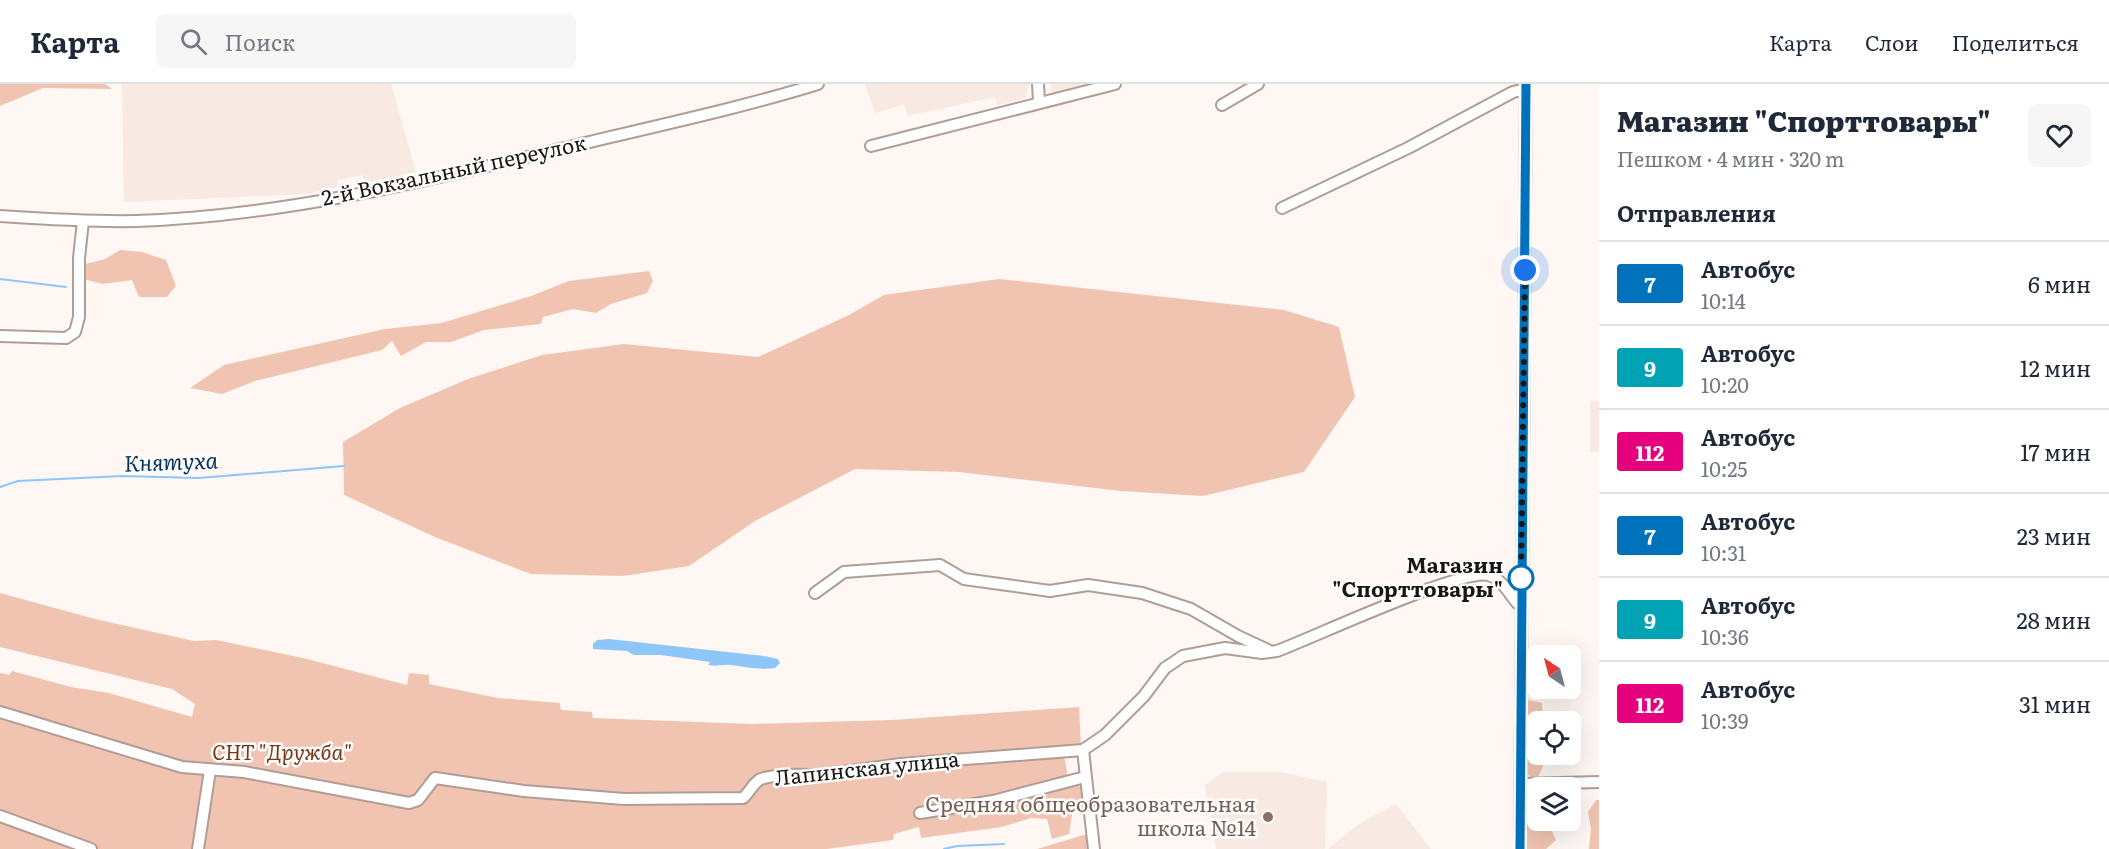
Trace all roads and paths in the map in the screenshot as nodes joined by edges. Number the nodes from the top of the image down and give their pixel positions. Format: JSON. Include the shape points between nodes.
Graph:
{"nodes":[{"id":1,"x":818,"y":84,"type":"edge"},
{"id":2,"x":1038,"y":84,"type":"edge"},
{"id":3,"x":1115,"y":84,"type":"edge"},
{"id":4,"x":1258,"y":84,"type":"edge"},
{"id":5,"x":1526,"y":86,"type":"edge"},
{"id":6,"x":1040,"y":101,"type":"junction"},
{"id":7,"x":1222,"y":105,"type":"dead end"},
{"id":8,"x":872,"y":146,"type":"dead end"},
{"id":9,"x":1282,"y":208,"type":"dead end"},
{"id":10,"x":0,"y":216,"type":"edge"},
{"id":11,"x":83,"y":221,"type":"junction"},
{"id":12,"x":0,"y":336,"type":"edge"},
{"id":13,"x":815,"y":593,"type":"dead end"},
{"id":14,"x":1521,"y":604,"type":"junction"},
{"id":15,"x":1277,"y":651,"type":"junction"},
{"id":16,"x":0,"y":712,"type":"edge"},
{"id":17,"x":1083,"y":750,"type":"junction"},
{"id":18,"x":210,"y":770,"type":"junction"},
{"id":19,"x":1085,"y":777,"type":"junction"},
{"id":20,"x":1599,"y":782,"type":"edge"},
{"id":21,"x":1521,"y":784,"type":"junction"},
{"id":22,"x":920,"y":813,"type":"dead end"},
{"id":23,"x":0,"y":816,"type":"edge"},
{"id":24,"x":91,"y":849,"type":"edge"},
{"id":25,"x":198,"y":849,"type":"edge"},
{"id":26,"x":1094,"y":849,"type":"edge"},
{"id":27,"x":1520,"y":849,"type":"edge"}],
"edges":[{"from":1,"to":11,"type":"street","name":"2-й Вокзальный переулок","via":[[738,107],[374,191],[227,213]]},
{"from":2,"to":6,"type":"street"},
{"from":3,"to":6,"type":"street"},
{"from":4,"to":7,"type":"street"},
{"from":5,"to":9,"type":"street"},
{"from":5,"to":14,"type":"street"},
{"from":6,"to":8,"type":"street"},
{"from":10,"to":11,"type":"street","name":"2-й Вокзальный переулок"},
{"from":11,"to":12,"type":"street","via":[[75,333],[66,338]]},
{"from":13,"to":15,"type":"street","via":[[844,572],[940,565],[964,579],[1050,591],[1088,585],[1142,593],[1191,609],[1238,636]]},
{"from":14,"to":15,"type":"street","via":[[1498,580],[1480,575],[1430,590]]},
{"from":14,"to":21,"type":"street"},
{"from":15,"to":17,"type":"street","via":[[1225,648],[1183,656],[1162,672],[1105,735]]},
{"from":16,"to":18,"type":"street","name":"Лапинская улица","via":[[182,767]]},
{"from":17,"to":18,"type":"street","name":"Лапинская улица","via":[[786,776],[760,780],[743,798],[658,800],[563,795],[435,778],[418,800],[409,803],[244,772]]},
{"from":17,"to":19,"type":"street"},
{"from":18,"to":25,"type":"street"},
{"from":19,"to":22,"type":"street","via":[[1018,796]]},
{"from":19,"to":26,"type":"street"},
{"from":20,"to":21,"type":"street"},
{"from":21,"to":27,"type":"street"},
{"from":23,"to":24,"type":"street"}]}
